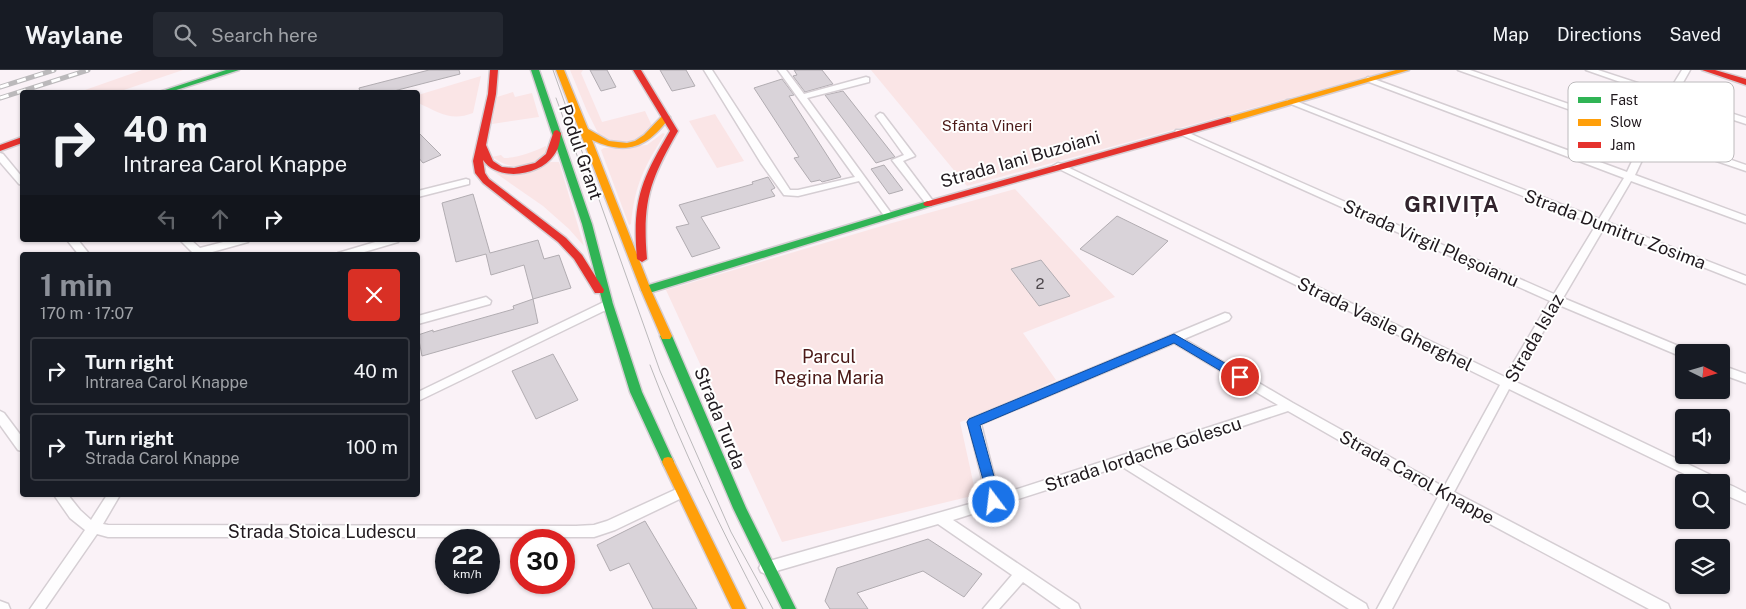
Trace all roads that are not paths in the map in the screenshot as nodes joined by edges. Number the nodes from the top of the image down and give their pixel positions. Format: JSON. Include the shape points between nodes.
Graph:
{"nodes":[{"id":1,"x":206,"y":70,"type":"edge"},
{"id":2,"x":234,"y":70,"type":"edge"},
{"id":3,"x":494,"y":70,"type":"edge"},
{"id":4,"x":535,"y":70,"type":"edge"},
{"id":5,"x":560,"y":70,"type":"edge"},
{"id":6,"x":637,"y":70,"type":"edge"},
{"id":7,"x":782,"y":70,"type":"edge"},
{"id":8,"x":1406,"y":70,"type":"edge"},
{"id":9,"x":1462,"y":70,"type":"edge"},
{"id":10,"x":1590,"y":70,"type":"edge"},
{"id":11,"x":1686,"y":70,"type":"edge"},
{"id":12,"x":1706,"y":70,"type":"edge"},
{"id":13,"x":711,"y":71,"type":"edge"},
{"id":14,"x":866,"y":80,"type":"dead end"},
{"id":15,"x":1368,"y":80,"type":"junction"},
{"id":16,"x":1627,"y":82,"type":"edge"},
{"id":17,"x":1679,"y":82,"type":"edge"},
{"id":18,"x":1746,"y":82,"type":"edge"},
{"id":19,"x":158,"y":90,"type":"edge"},
{"id":20,"x":169,"y":90,"type":"edge"},
{"id":21,"x":803,"y":97,"type":"junction"},
{"id":22,"x":1290,"y":102,"type":"junction"},
{"id":23,"x":1568,"y":106,"type":"edge"},
{"id":24,"x":880,"y":116,"type":"dead end"},
{"id":25,"x":1734,"y":117,"type":"edge"},
{"id":26,"x":666,"y":118,"type":"junction"},
{"id":27,"x":1746,"y":121,"type":"edge"},
{"id":28,"x":583,"y":130,"type":"junction"},
{"id":29,"x":1179,"y":132,"type":"junction"},
{"id":30,"x":557,"y":133,"type":"junction"},
{"id":31,"x":20,"y":141,"type":"edge"},
{"id":32,"x":481,"y":144,"type":"junction"},
{"id":33,"x":0,"y":148,"type":"edge"},
{"id":34,"x":1568,"y":154,"type":"edge"},
{"id":35,"x":0,"y":156,"type":"edge"},
{"id":36,"x":1589,"y":162,"type":"edge"},
{"id":37,"x":1636,"y":162,"type":"edge"},
{"id":38,"x":1729,"y":162,"type":"edge"},
{"id":39,"x":1058,"y":166,"type":"junction"},
{"id":40,"x":1746,"y":168,"type":"edge"},
{"id":41,"x":1629,"y":177,"type":"junction"},
{"id":42,"x":861,"y":178,"type":"junction"},
{"id":43,"x":20,"y":180,"type":"edge"},
{"id":44,"x":466,"y":182,"type":"dead end"},
{"id":45,"x":420,"y":194,"type":"edge"},
{"id":46,"x":930,"y":203,"type":"junction"},
{"id":47,"x":888,"y":215,"type":"junction"},
{"id":48,"x":1746,"y":220,"type":"edge"},
{"id":49,"x":1601,"y":224,"type":"junction"},
{"id":50,"x":626,"y":238,"type":"joint"},
{"id":51,"x":74,"y":242,"type":"edge"},
{"id":52,"x":187,"y":242,"type":"edge"},
{"id":53,"x":238,"y":242,"type":"edge"},
{"id":54,"x":387,"y":242,"type":"edge"},
{"id":55,"x":82,"y":252,"type":"edge"},
{"id":56,"x":197,"y":252,"type":"edge"},
{"id":57,"x":205,"y":252,"type":"edge"},
{"id":58,"x":352,"y":252,"type":"edge"},
{"id":59,"x":1746,"y":280,"type":"edge"},
{"id":60,"x":646,"y":290,"type":"junction"},
{"id":61,"x":1556,"y":299,"type":"junction"},
{"id":62,"x":486,"y":301,"type":"dead end"},
{"id":63,"x":608,"y":304,"type":"junction"},
{"id":64,"x":1225,"y":316,"type":"dead end"},
{"id":65,"x":420,"y":319,"type":"edge"},
{"id":66,"x":1174,"y":338,"type":"junction"},
{"id":67,"x":1675,"y":349,"type":"edge"},
{"id":68,"x":1730,"y":373,"type":"edge"},
{"id":69,"x":1746,"y":379,"type":"edge"},
{"id":70,"x":1507,"y":383,"type":"junction"},
{"id":71,"x":420,"y":396,"type":"edge"},
{"id":72,"x":1289,"y":406,"type":"junction"},
{"id":73,"x":0,"y":416,"type":"edge"},
{"id":74,"x":20,"y":443,"type":"edge"},
{"id":75,"x":1124,"y":461,"type":"junction"},
{"id":76,"x":1695,"y":474,"type":"edge"},
{"id":77,"x":1730,"y":491,"type":"edge"},
{"id":78,"x":681,"y":492,"type":"junction"},
{"id":79,"x":1445,"y":494,"type":"junction"},
{"id":80,"x":62,"y":497,"type":"edge"},
{"id":81,"x":113,"y":497,"type":"edge"},
{"id":82,"x":1746,"y":499,"type":"edge"},
{"id":83,"x":994,"y":502,"type":"junction"},
{"id":84,"x":940,"y":518,"type":"junction"},
{"id":85,"x":93,"y":529,"type":"junction"},
{"id":86,"x":766,"y":568,"type":"junction"},
{"id":87,"x":1021,"y":574,"type":"junction"},
{"id":88,"x":36,"y":609,"type":"edge"},
{"id":89,"x":739,"y":609,"type":"edge"},
{"id":90,"x":789,"y":609,"type":"edge"},
{"id":91,"x":990,"y":609,"type":"edge"},
{"id":92,"x":1073,"y":609,"type":"edge"},
{"id":93,"x":1361,"y":609,"type":"edge"},
{"id":94,"x":1384,"y":609,"type":"edge"},
{"id":95,"x":1663,"y":609,"type":"edge"}],
"edges":[{"from":1,"to":19,"type":"main road"},
{"from":2,"to":20,"type":"main road"},
{"from":3,"to":32,"type":"main road"},
{"from":4,"to":30,"type":"main road","name":"Podul Grant"},
{"from":5,"to":28,"type":"main road","name":"Podul Grant"},
{"from":6,"to":26,"type":"main road"},
{"from":7,"to":21,"type":"street"},
{"from":8,"to":15,"type":"main road","name":"Strada Iani Buzoiani"},
{"from":9,"to":23,"type":"street"},
{"from":10,"to":16,"type":"street"},
{"from":11,"to":17,"type":"street","name":"Strada Islaz"},
{"from":12,"to":18,"type":"main road"},
{"from":13,"to":42,"type":"street","via":[[787,193]]},
{"from":14,"to":21,"type":"street"},
{"from":15,"to":22,"type":"main road","name":"Strada Iani Buzoiani"},
{"from":15,"to":34,"type":"street"},
{"from":21,"to":42,"type":"street"},
{"from":22,"to":29,"type":"main road","name":"Strada Iani Buzoiani"},
{"from":22,"to":49,"type":"street","name":"Strada Dumitru Zosima"},
{"from":24,"to":46,"type":"street","via":[[910,156],[897,160]]},
{"from":25,"to":27,"type":"street"},
{"from":26,"to":28,"type":"main road","via":[[651,138],[630,146],[611,146]]},
{"from":26,"to":60,"type":"main road","via":[[674,131],[646,180],[638,216]]},
{"from":28,"to":50,"type":"main road","name":"Podul Grant"},
{"from":29,"to":39,"type":"main road","name":"Strada Iani Buzoiani"},
{"from":29,"to":61,"type":"street","name":"Strada Virgil Pleșoianu"},
{"from":30,"to":32,"type":"main road","via":[[549,157],[534,167],[521,170],[510,171],[492,165]]},
{"from":30,"to":63,"type":"main road","name":"Podul Grant"},
{"from":31,"to":33,"type":"main road"},
{"from":32,"to":63,"type":"main road","via":[[478,161],[483,178],[562,240],[578,257]]},
{"from":35,"to":43,"type":"street"},
{"from":36,"to":41,"type":"street"},
{"from":37,"to":41,"type":"street","name":"Strada Islaz"},
{"from":38,"to":40,"type":"street"},
{"from":39,"to":46,"type":"main road","name":"Strada Iani Buzoiani"},
{"from":39,"to":70,"type":"street","name":"Strada Vasile Gherghel"},
{"from":41,"to":48,"type":"street"},
{"from":41,"to":49,"type":"street","name":"Strada Islaz"},
{"from":42,"to":47,"type":"street"},
{"from":44,"to":45,"type":"street"},
{"from":46,"to":47,"type":"main road","name":"Strada Iani Buzoiani"},
{"from":47,"to":60,"type":"main road","name":"Strada Iani Buzoiani"},
{"from":49,"to":59,"type":"street","name":"Strada Dumitru Zosima"},
{"from":49,"to":61,"type":"street","name":"Strada Islaz"},
{"from":50,"to":60,"type":"main road","name":"Strada Turda"},
{"from":51,"to":55,"type":"street"},
{"from":52,"to":56,"type":"street"},
{"from":53,"to":57,"type":"street"},
{"from":54,"to":58,"type":"street"},
{"from":60,"to":86,"type":"main road","name":"Strada Turda","via":[[720,468]]},
{"from":61,"to":67,"type":"street","name":"Strada Virgil Pleșoianu"},
{"from":61,"to":70,"type":"street","name":"Strada Islaz"},
{"from":62,"to":65,"type":"street"},
{"from":63,"to":71,"type":"street"},
{"from":63,"to":78,"type":"main road","via":[[636,392]]},
{"from":64,"to":66,"type":"street"},
{"from":66,"to":72,"type":"street","name":"Strada Carol Knappe"},
{"from":66,"to":83,"type":"street","via":[[974,422]]},
{"from":68,"to":69,"type":"street"},
{"from":70,"to":76,"type":"street","name":"Strada Vasile Gherghel"},
{"from":70,"to":79,"type":"street","name":"Strada Islaz"},
{"from":72,"to":75,"type":"street","name":"Strada Iordache Golescu"},
{"from":72,"to":79,"type":"street","name":"Strada Carol Knappe"},
{"from":73,"to":74,"type":"street"},
{"from":75,"to":83,"type":"street","name":"Strada Iordache Golescu"},
{"from":75,"to":93,"type":"street"},
{"from":77,"to":82,"type":"street"},
{"from":78,"to":85,"type":"street","name":"Strada Stoica Ludescu","via":[[594,532]]},
{"from":78,"to":89,"type":"main road"},
{"from":79,"to":94,"type":"street","name":"Strada Islaz"},
{"from":79,"to":95,"type":"street","name":"Strada Carol Knappe"},
{"from":80,"to":85,"type":"street","via":[[81,523]]},
{"from":81,"to":85,"type":"street"},
{"from":83,"to":84,"type":"street","name":"Strada Iordache Golescu"},
{"from":84,"to":86,"type":"street","name":"Strada Iordache Golescu"},
{"from":84,"to":87,"type":"street"},
{"from":85,"to":88,"type":"street"},
{"from":86,"to":90,"type":"main road","name":"Strada Turda"},
{"from":87,"to":91,"type":"street"},
{"from":87,"to":92,"type":"street"}]}
